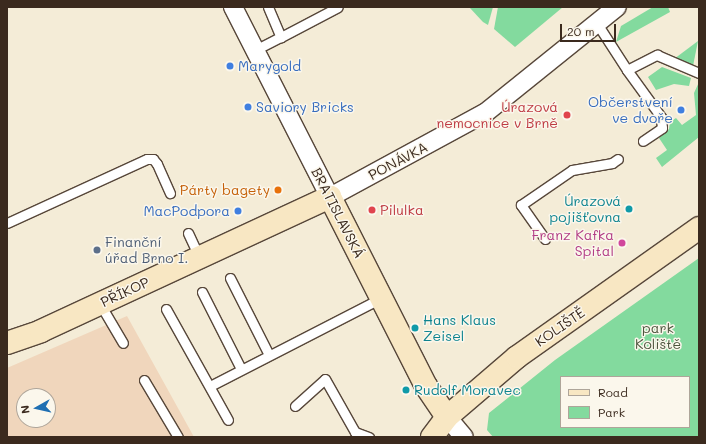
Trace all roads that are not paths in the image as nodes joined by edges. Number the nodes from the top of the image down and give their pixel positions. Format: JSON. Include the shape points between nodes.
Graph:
{"nodes":[{"id":1,"x":233,"y":7,"type":"edge"},
{"id":2,"x":268,"y":7,"type":"edge"},
{"id":3,"x":338,"y":7,"type":"edge"},
{"id":4,"x":617,"y":7,"type":"edge"},
{"id":5,"x":596,"y":22,"type":"junction"},
{"id":6,"x":281,"y":36,"type":"junction"},
{"id":7,"x":255,"y":50,"type":"junction"},
{"id":8,"x":627,"y":70,"type":"junction"},
{"id":9,"x":699,"y":73,"type":"edge"},
{"id":10,"x":643,"y":141,"type":"dead end"},
{"id":11,"x":618,"y":159,"type":"dead end"},
{"id":12,"x":170,"y":193,"type":"dead end"},
{"id":13,"x":330,"y":197,"type":"junction"},
{"id":14,"x":7,"y":223,"type":"edge"},
{"id":15,"x":699,"y":228,"type":"edge"},
{"id":16,"x":188,"y":233,"type":"dead end"},
{"id":17,"x":545,"y":239,"type":"dead end"},
{"id":18,"x":199,"y":257,"type":"junction"},
{"id":19,"x":230,"y":278,"type":"dead end"},
{"id":20,"x":202,"y":292,"type":"dead end"},
{"id":21,"x":380,"y":298,"type":"junction"},
{"id":22,"x":100,"y":304,"type":"junction"},
{"id":23,"x":166,"y":308,"type":"dead end"},
{"id":24,"x":7,"y":343,"type":"edge"},
{"id":25,"x":123,"y":343,"type":"dead end"},
{"id":26,"x":269,"y":355,"type":"junction"},
{"id":27,"x":241,"y":369,"type":"junction"},
{"id":28,"x":144,"y":380,"type":"dead end"},
{"id":29,"x":210,"y":386,"type":"junction"},
{"id":30,"x":296,"y":406,"type":"dead end"},
{"id":31,"x":447,"y":417,"type":"junction"},
{"id":32,"x":228,"y":420,"type":"dead end"},
{"id":33,"x":178,"y":437,"type":"edge"},
{"id":34,"x":369,"y":437,"type":"edge"},
{"id":35,"x":432,"y":437,"type":"edge"},
{"id":36,"x":464,"y":437,"type":"edge"}],
"edges":[{"from":1,"to":7,"type":"street","name":"BRATISLAVSKÁ"},
{"from":2,"to":6,"type":"lane"},
{"from":3,"to":6,"type":"lane"},
{"from":4,"to":5,"type":"street","name":"PONÁVKA"},
{"from":5,"to":8,"type":"lane"},
{"from":5,"to":13,"type":"street","name":"PONÁVKA","via":[[485,113]]},
{"from":6,"to":7,"type":"lane"},
{"from":7,"to":13,"type":"street","name":"BRATISLAVSKÁ"},
{"from":8,"to":9,"type":"lane","via":[[656,55]]},
{"from":8,"to":10,"type":"lane","via":[[660,117],[662,128]]},
{"from":11,"to":17,"type":"lane","via":[[612,163],[572,170],[521,205]]},
{"from":12,"to":14,"type":"lane","via":[[153,159],[147,159]]},
{"from":13,"to":18,"type":"street","name":"PŘÍKOP"},
{"from":13,"to":21,"type":"street","name":"BRATISLAVSKÁ"},
{"from":15,"to":31,"type":"street","name":"KOLIŠTĚ","via":[[517,357]]},
{"from":16,"to":18,"type":"lane"},
{"from":18,"to":22,"type":"street","name":"PŘÍKOP"},
{"from":19,"to":26,"type":"lane"},
{"from":20,"to":27,"type":"lane"},
{"from":21,"to":26,"type":"lane"},
{"from":21,"to":31,"type":"street","name":"BRATISLAVSKÁ","via":[[426,386]]},
{"from":22,"to":24,"type":"street","name":"PŘÍKOP"},
{"from":22,"to":25,"type":"lane"},
{"from":23,"to":29,"type":"lane"},
{"from":26,"to":27,"type":"lane"},
{"from":27,"to":29,"type":"lane"},
{"from":28,"to":33,"type":"lane"},
{"from":29,"to":32,"type":"lane"},
{"from":30,"to":34,"type":"lane","via":[[325,379],[355,432]]},
{"from":31,"to":35,"type":"street","name":"KOLIŠTĚ"},
{"from":31,"to":36,"type":"street"}]}
